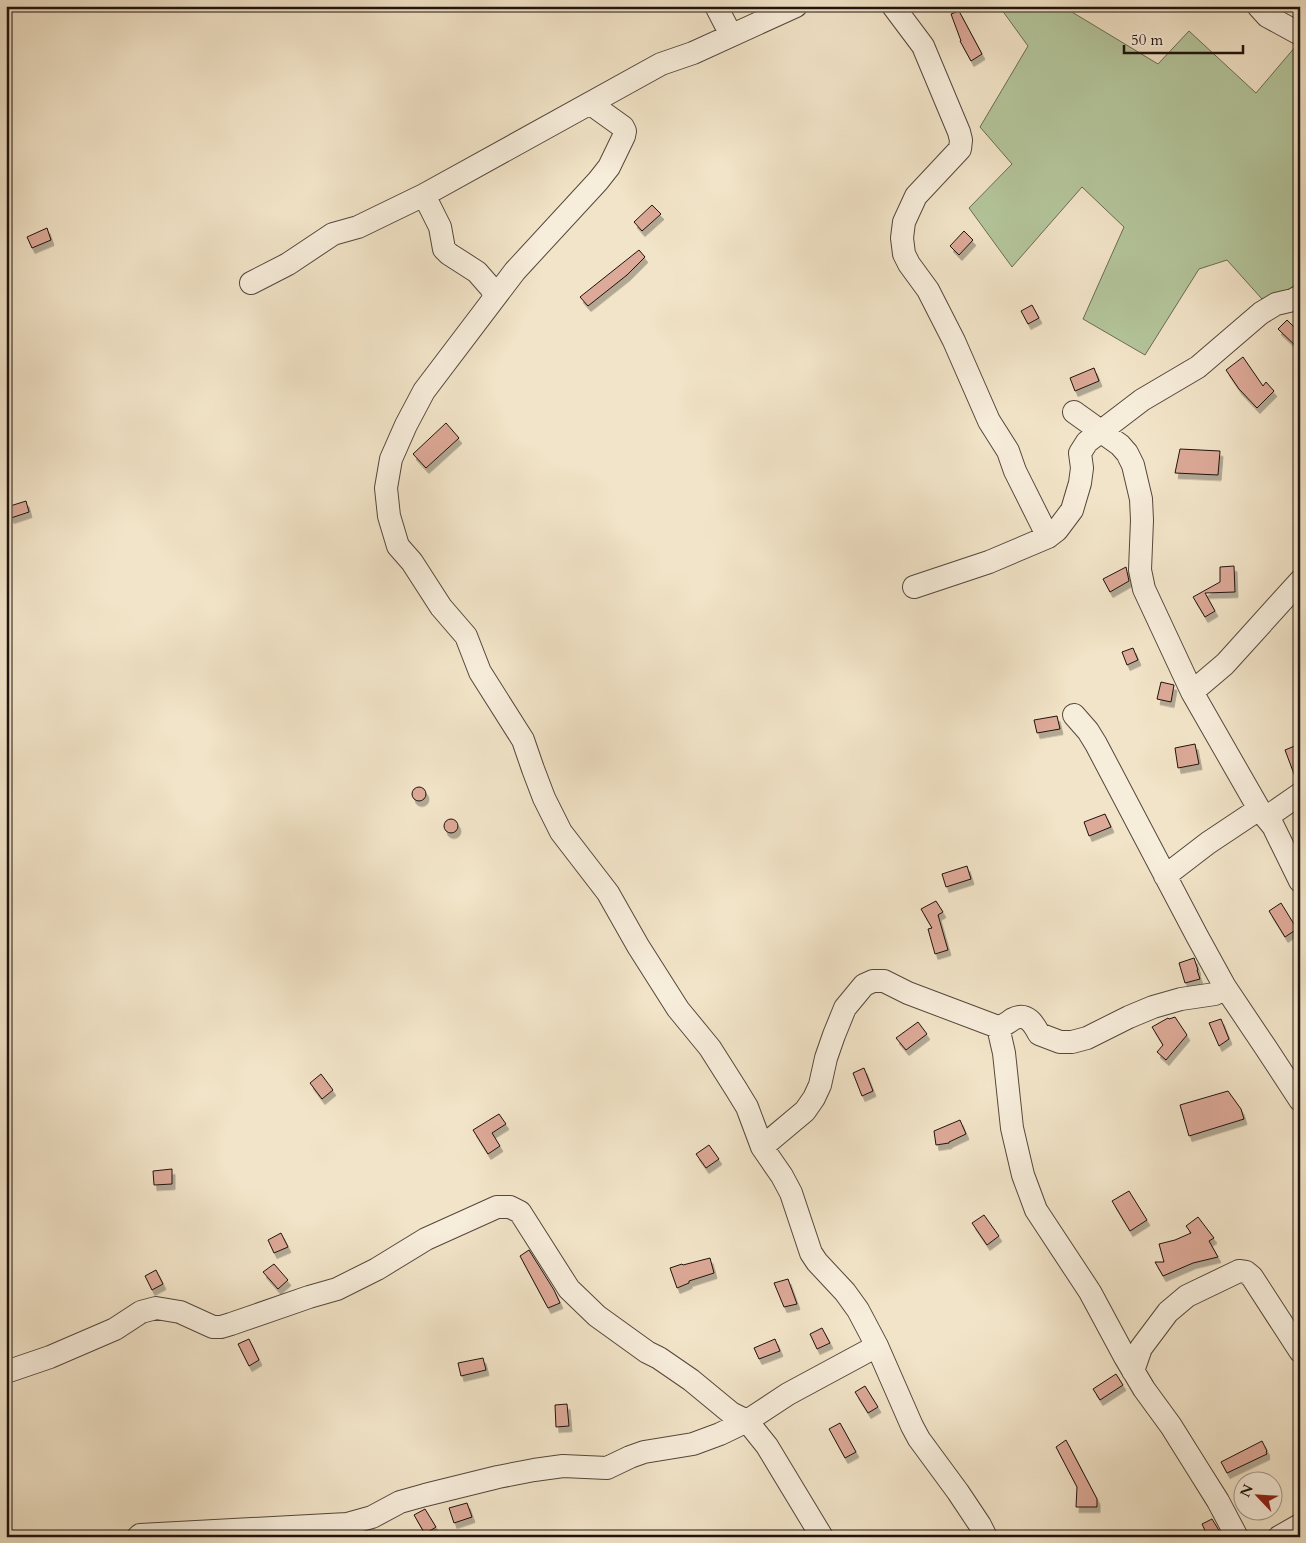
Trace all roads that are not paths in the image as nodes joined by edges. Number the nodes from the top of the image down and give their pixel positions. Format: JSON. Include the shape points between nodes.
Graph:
{"nodes":[{"id":1,"x":716,"y":6,"type":"edge"},
{"id":2,"x":796,"y":6,"type":"edge"},
{"id":3,"x":894,"y":6,"type":"edge"},
{"id":4,"x":1258,"y":6,"type":"edge"},
{"id":5,"x":1300,"y":34,"type":"edge"},
{"id":6,"x":731,"y":36,"type":"junction"},
{"id":7,"x":592,"y":104,"type":"junction"},
{"id":8,"x":424,"y":195,"type":"junction"},
{"id":9,"x":251,"y":283,"type":"dead end"},
{"id":10,"x":1300,"y":296,"type":"edge"},
{"id":11,"x":495,"y":297,"type":"junction"},
{"id":12,"x":1074,"y":412,"type":"dead end"},
{"id":13,"x":1101,"y":430,"type":"junction"},
{"id":14,"x":1048,"y":538,"type":"junction"},
{"id":15,"x":1300,"y":581,"type":"edge"},
{"id":16,"x":914,"y":587,"type":"dead end"},
{"id":17,"x":1192,"y":692,"type":"junction"},
{"id":18,"x":1074,"y":714,"type":"dead end"},
{"id":19,"x":1300,"y":794,"type":"edge"},
{"id":20,"x":1263,"y":813,"type":"junction"},
{"id":21,"x":1165,"y":876,"type":"junction"},
{"id":22,"x":1300,"y":881,"type":"edge"},
{"id":23,"x":1225,"y":987,"type":"junction"},
{"id":24,"x":998,"y":1027,"type":"junction"},
{"id":25,"x":1300,"y":1100,"type":"edge"},
{"id":26,"x":762,"y":1147,"type":"junction"},
{"id":27,"x":877,"y":1346,"type":"junction"},
{"id":28,"x":1300,"y":1351,"type":"edge"},
{"id":29,"x":1133,"y":1371,"type":"junction"},
{"id":30,"x":6,"y":1372,"type":"edge"},
{"id":31,"x":747,"y":1421,"type":"junction"},
{"id":32,"x":1300,"y":1525,"type":"edge"},
{"id":33,"x":138,"y":1537,"type":"edge"},
{"id":34,"x":822,"y":1537,"type":"edge"},
{"id":35,"x":986,"y":1537,"type":"edge"},
{"id":36,"x":1237,"y":1537,"type":"edge"},
{"id":37,"x":1279,"y":1537,"type":"edge"}],
"edges":[{"from":1,"to":6,"type":"street"},
{"from":2,"to":6,"type":"street"},
{"from":3,"to":14,"type":"street","via":[[923,46],[961,140],[960,149],[916,196],[904,222],[904,254],[928,290],[954,341],[985,414],[1008,451]]},
{"from":4,"to":5,"type":"street","via":[[1267,16]]},
{"from":6,"to":7,"type":"street","via":[[661,64]]},
{"from":7,"to":8,"type":"street"},
{"from":7,"to":11,"type":"street","via":[[623,127],[624,136],[609,167]]},
{"from":8,"to":9,"type":"street","via":[[333,234],[288,264]]},
{"from":8,"to":11,"type":"street","via":[[440,227],[444,250],[477,272]]},
{"from":10,"to":13,"type":"street","via":[[1261,312],[1198,367],[1142,400]]},
{"from":11,"to":26,"type":"street","via":[[424,391],[391,459],[386,488],[389,516],[398,546],[466,636],[480,672],[523,740],[561,832],[608,893],[678,1009],[710,1048],[746,1107]]},
{"from":12,"to":13,"type":"street"},
{"from":13,"to":14,"type":"street","via":[[1080,453],[1080,484],[1072,510]]},
{"from":13,"to":17,"type":"street","via":[[1120,445],[1133,465],[1141,499],[1140,570],[1144,589]]},
{"from":14,"to":16,"type":"street"},
{"from":15,"to":17,"type":"street","via":[[1225,664]]},
{"from":17,"to":20,"type":"street"},
{"from":18,"to":21,"type":"street","via":[[1096,744]]},
{"from":19,"to":20,"type":"street"},
{"from":20,"to":21,"type":"street","via":[[1208,842]]},
{"from":20,"to":22,"type":"street","via":[[1273,826]]},
{"from":21,"to":23,"type":"street"},
{"from":23,"to":24,"type":"street","via":[[1215,994],[1153,1007],[1072,1042],[1060,1042],[1039,1034],[1032,1021],[1023,1017]]},
{"from":23,"to":25,"type":"street"},
{"from":24,"to":26,"type":"street","via":[[884,981],[864,985],[845,1008],[814,1098],[805,1111]]},
{"from":24,"to":29,"type":"street","via":[[1012,1128],[1023,1175],[1036,1210],[1090,1292]]},
{"from":26,"to":27,"type":"street","via":[[791,1193],[811,1253],[858,1310]]},
{"from":27,"to":31,"type":"street","via":[[788,1394]]},
{"from":27,"to":35,"type":"street","via":[[919,1439]]},
{"from":28,"to":29,"type":"street","via":[[1252,1277],[1239,1271],[1187,1296],[1168,1312],[1141,1348]]},
{"from":29,"to":36,"type":"street","via":[[1218,1501]]},
{"from":30,"to":31,"type":"street","via":[[50,1357],[115,1329],[141,1312],[156,1308],[180,1312],[213,1327],[231,1324],[337,1289],[450,1228],[498,1207],[510,1207],[520,1212],[569,1289],[597,1316],[691,1380],[726,1410]]},
{"from":31,"to":33,"type":"street","via":[[694,1444],[644,1452],[607,1468],[562,1466],[498,1477],[416,1497],[372,1517],[346,1524]]},
{"from":31,"to":34,"type":"street","via":[[767,1446]]},
{"from":32,"to":37,"type":"street"}]}
